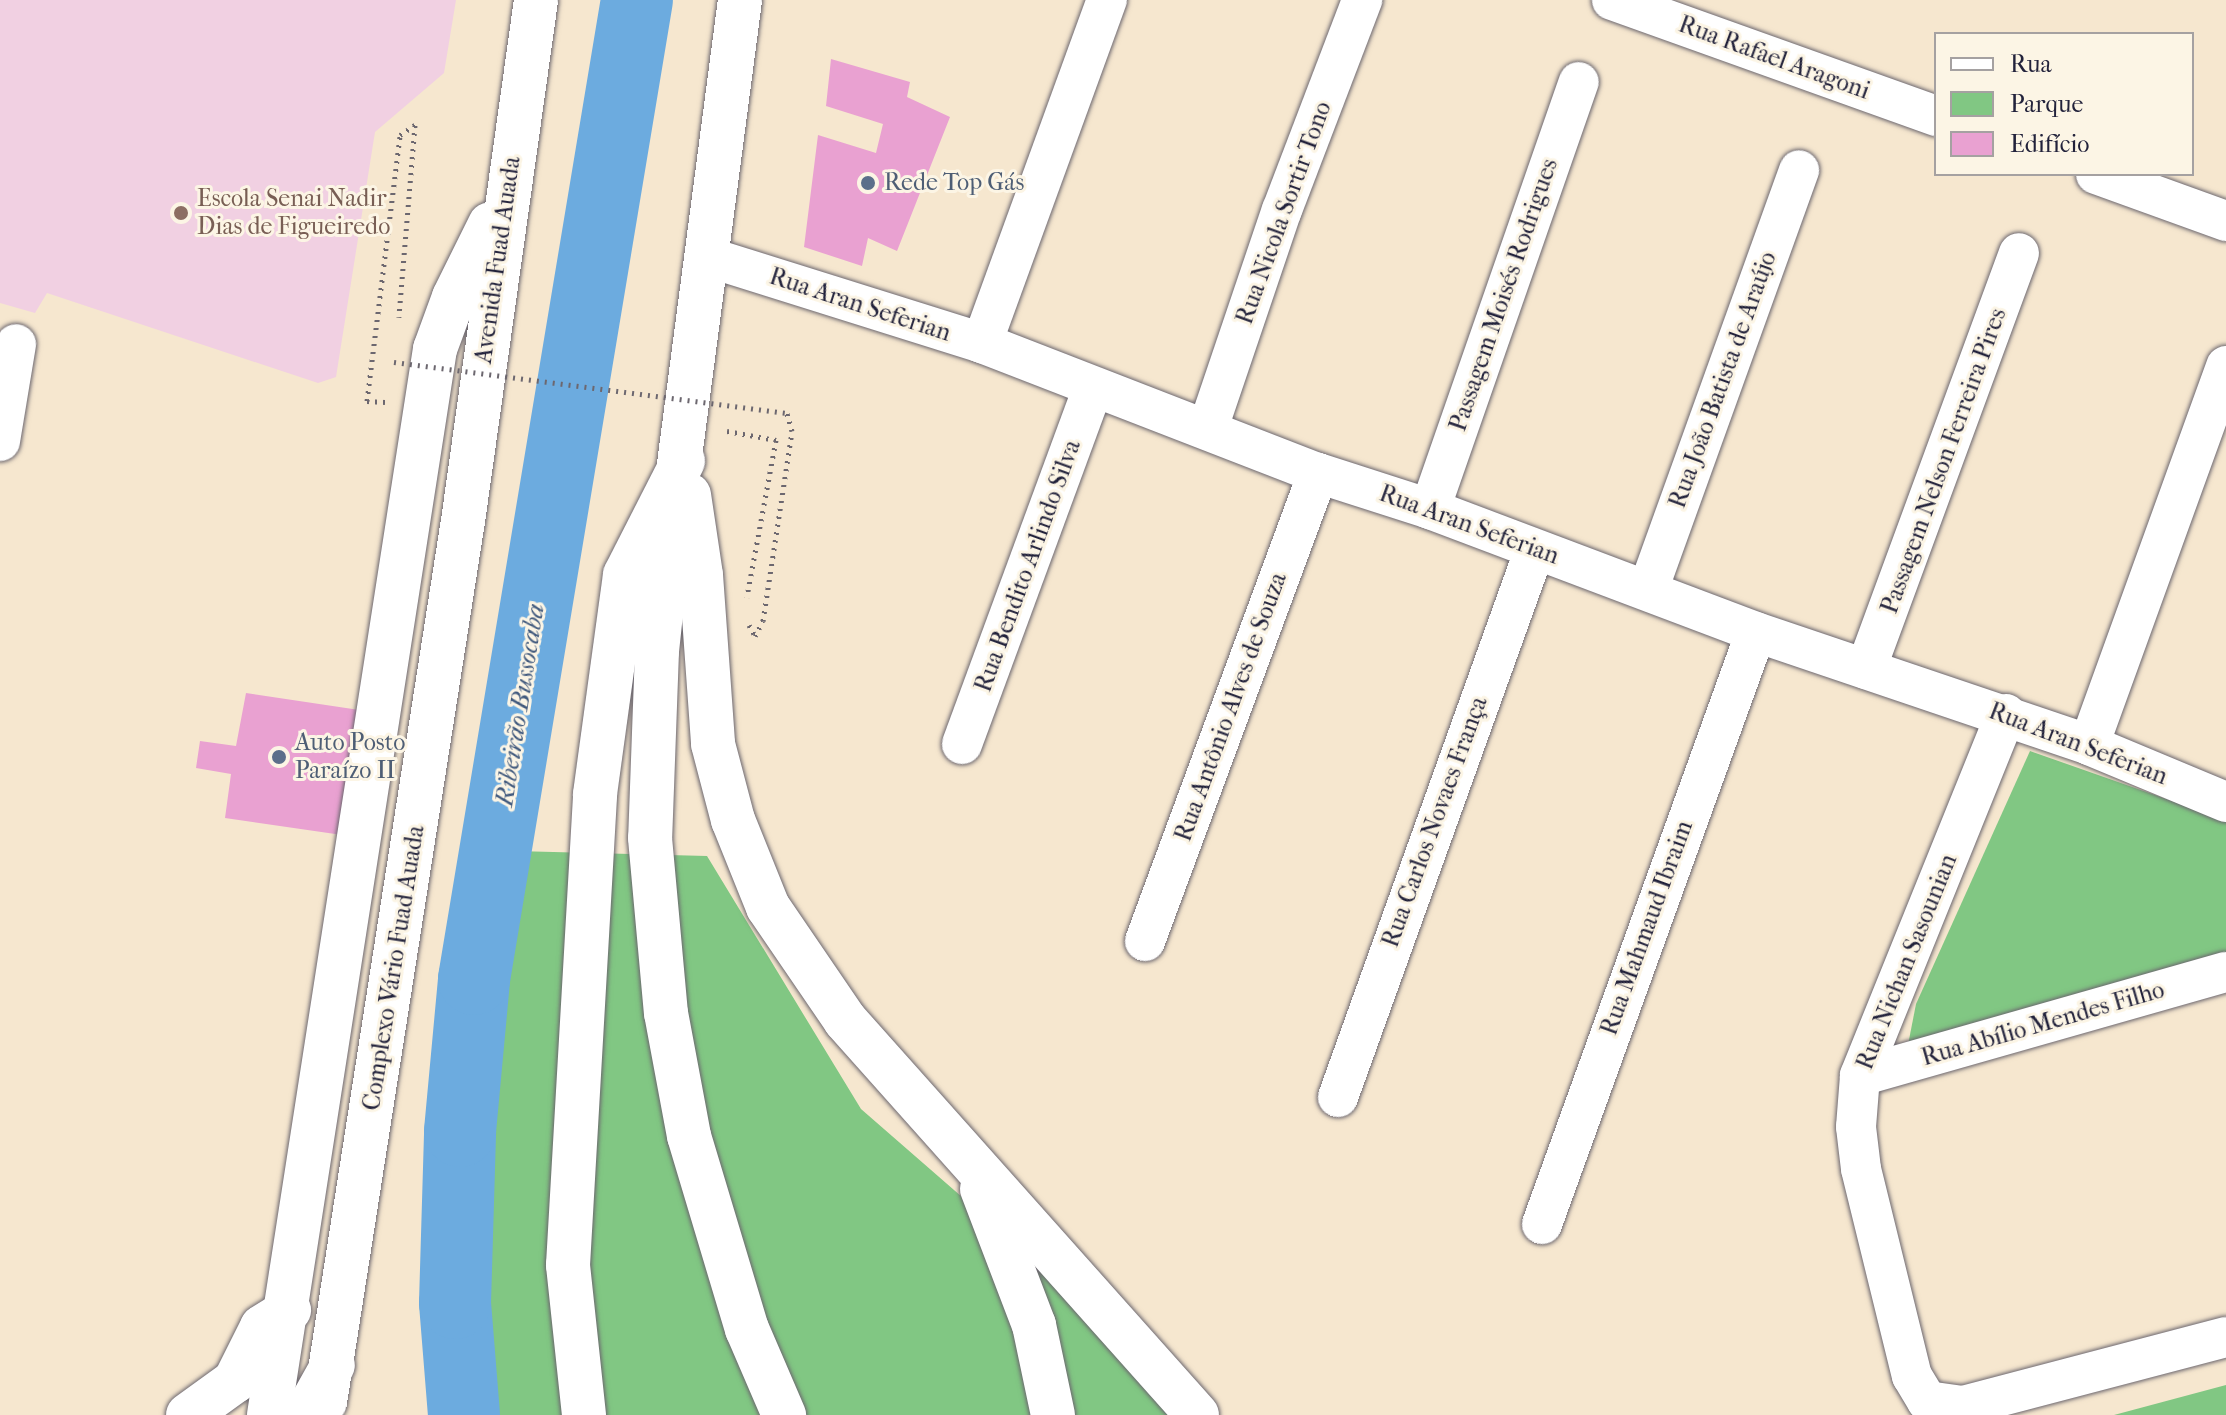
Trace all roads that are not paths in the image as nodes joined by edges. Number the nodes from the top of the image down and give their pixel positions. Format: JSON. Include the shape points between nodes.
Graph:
{"nodes":[{"id":1,"x":536,"y":0,"type":"edge"},
{"id":2,"x":740,"y":0,"type":"edge"},
{"id":3,"x":1107,"y":0,"type":"edge"},
{"id":4,"x":1362,"y":0,"type":"edge"},
{"id":5,"x":1612,"y":0,"type":"edge"},
{"id":6,"x":1579,"y":82,"type":"dead end"},
{"id":7,"x":1934,"y":115,"type":"edge"},
{"id":8,"x":1799,"y":170,"type":"dead end"},
{"id":9,"x":2102,"y":176,"type":"edge"},
{"id":10,"x":506,"y":194,"type":"junction"},
{"id":11,"x":2226,"y":221,"type":"edge"},
{"id":12,"x":2019,"y":253,"type":"dead end"},
{"id":13,"x":708,"y":257,"type":"junction"},
{"id":14,"x":982,"y":343,"type":"junction"},
{"id":15,"x":16,"y":344,"type":"dead end"},
{"id":16,"x":2226,"y":366,"type":"edge"},
{"id":17,"x":1093,"y":388,"type":"junction"},
{"id":18,"x":1208,"y":428,"type":"junction"},
{"id":19,"x":0,"y":441,"type":"edge"},
{"id":20,"x":685,"y":442,"type":"junction"},
{"id":21,"x":1318,"y":473,"type":"junction"},
{"id":22,"x":1430,"y":509,"type":"junction"},
{"id":23,"x":463,"y":521,"type":"joint"},
{"id":24,"x":1535,"y":549,"type":"junction"},
{"id":25,"x":1648,"y":590,"type":"junction"},
{"id":26,"x":1756,"y":632,"type":"junction"},
{"id":27,"x":1866,"y":669,"type":"junction"},
{"id":28,"x":2006,"y":714,"type":"junction"},
{"id":29,"x":962,"y":744,"type":"dead end"},
{"id":30,"x":2089,"y":745,"type":"junction"},
{"id":31,"x":2226,"y":802,"type":"edge"},
{"id":32,"x":1145,"y":941,"type":"dead end"},
{"id":33,"x":2226,"y":972,"type":"edge"},
{"id":34,"x":1860,"y":1076,"type":"junction"},
{"id":35,"x":1338,"y":1097,"type":"dead end"},
{"id":36,"x":972,"y":1162,"type":"junction"},
{"id":37,"x":1542,"y":1224,"type":"dead end"},
{"id":38,"x":289,"y":1310,"type":"junction"},
{"id":39,"x":2226,"y":1337,"type":"edge"},
{"id":40,"x":333,"y":1365,"type":"junction"},
{"id":41,"x":188,"y":1415,"type":"edge"},
{"id":42,"x":269,"y":1415,"type":"edge"},
{"id":43,"x":305,"y":1415,"type":"edge"},
{"id":44,"x":323,"y":1415,"type":"edge"},
{"id":45,"x":584,"y":1415,"type":"edge"},
{"id":46,"x":784,"y":1415,"type":"edge"},
{"id":47,"x":1053,"y":1415,"type":"edge"},
{"id":48,"x":1197,"y":1415,"type":"edge"}],
"edges":[{"from":1,"to":10,"type":"main road","name":"Avenida Fuad Auada"},
{"from":2,"to":13,"type":"main road"},
{"from":3,"to":14,"type":"street"},
{"from":4,"to":18,"type":"street","name":"Rua Nicola Sortir Tono","via":[[1282,210]]},
{"from":5,"to":7,"type":"street","name":"Rua Rafael Aragoni"},
{"from":6,"to":22,"type":"street","name":"Passagem Moisés Rodrigues"},
{"from":8,"to":25,"type":"street","name":"Rua João Batista de Araújo"},
{"from":9,"to":11,"type":"street"},
{"from":10,"to":23,"type":"main road","name":"Avenida Fuad Auada"},
{"from":10,"to":38,"type":"main road","via":[[454,297],[435,349]]},
{"from":12,"to":27,"type":"street","name":"Passagem Nelson Ferreira Pires"},
{"from":13,"to":14,"type":"street","name":"Rua Aran Seferian"},
{"from":13,"to":20,"type":"main road"},
{"from":14,"to":17,"type":"street","name":"Rua Aran Seferian"},
{"from":15,"to":19,"type":"street"},
{"from":16,"to":30,"type":"street"},
{"from":17,"to":18,"type":"street","name":"Rua Aran Seferian"},
{"from":17,"to":29,"type":"street","name":"Rua Bendito Arlindo Silva"},
{"from":18,"to":21,"type":"street","name":"Rua Aran Seferian"},
{"from":20,"to":36,"type":"main road","via":[[713,744],[733,820],[762,893],[845,1020]]},
{"from":20,"to":45,"type":"main road","via":[[625,575],[595,794],[568,1265]]},
{"from":20,"to":46,"type":"main road","via":[[657,651],[650,838],[666,1013],[705,1194],[747,1329]]},
{"from":21,"to":22,"type":"street","name":"Rua Aran Seferian"},
{"from":21,"to":32,"type":"street","name":"Rua Antônio Alves de Souza"},
{"from":22,"to":24,"type":"street","name":"Rua Aran Seferian"},
{"from":23,"to":40,"type":"main road","name":"Complexo Vário Fuad Auada"},
{"from":24,"to":25,"type":"street","name":"Rua Aran Seferian"},
{"from":24,"to":35,"type":"street","name":"Rua Carlos Novaes França"},
{"from":25,"to":26,"type":"street","name":"Rua Aran Seferian"},
{"from":26,"to":27,"type":"street","name":"Rua Aran Seferian"},
{"from":26,"to":37,"type":"street","name":"Rua Mahmaud Ibraim"},
{"from":27,"to":28,"type":"street","name":"Rua Aran Seferian"},
{"from":28,"to":30,"type":"street","name":"Rua Aran Seferian"},
{"from":28,"to":34,"type":"street","name":"Rua Nichan Sasounian"},
{"from":30,"to":31,"type":"street","name":"Rua Aran Seferian"},
{"from":33,"to":34,"type":"street","name":"Rua Abílio Mendes Filho"},
{"from":34,"to":39,"type":"street","name":"Rua Nichan Sasounian","via":[[1856,1127],[1861,1169],[1912,1376],[1927,1401],[1963,1406]]},
{"from":36,"to":47,"type":"main road","via":[[1034,1325]]},
{"from":36,"to":48,"type":"main road"},
{"from":38,"to":41,"type":"main road","via":[[262,1327],[235,1381]]},
{"from":38,"to":42,"type":"main road"},
{"from":40,"to":43,"type":"main road"},
{"from":40,"to":44,"type":"main road","name":"Complexo Vário Fuad Auada"}]}
